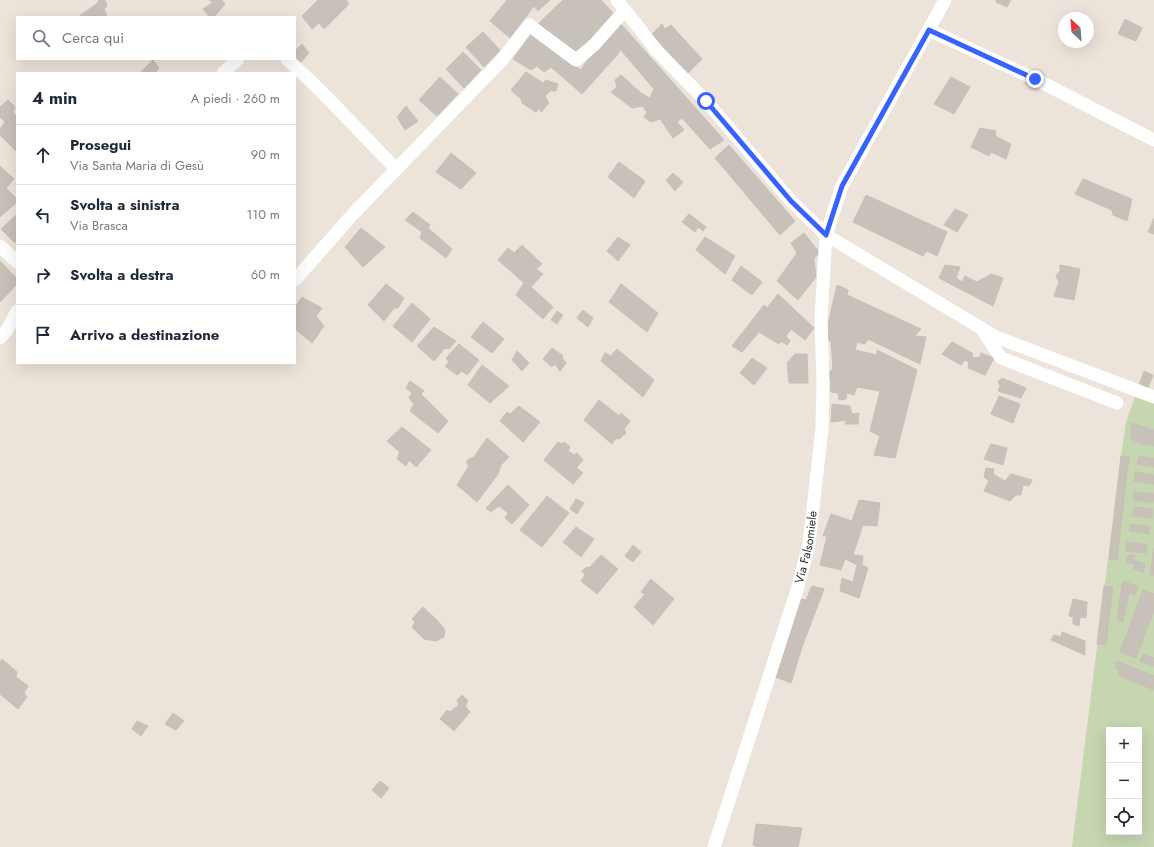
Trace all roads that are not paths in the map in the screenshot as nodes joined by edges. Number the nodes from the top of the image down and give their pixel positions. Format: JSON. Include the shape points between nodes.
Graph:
{"nodes":[{"id":1,"x":945,"y":0,"type":"edge"},
{"id":2,"x":621,"y":5,"type":"edge"},
{"id":3,"x":929,"y":30,"type":"junction"},
{"id":4,"x":237,"y":60,"type":"edge"},
{"id":5,"x":288,"y":60,"type":"edge"},
{"id":6,"x":224,"y":72,"type":"edge"},
{"id":7,"x":1154,"y":140,"type":"edge"},
{"id":8,"x":396,"y":169,"type":"junction"},
{"id":9,"x":826,"y":235,"type":"junction"},
{"id":10,"x":0,"y":246,"type":"edge"},
{"id":11,"x":16,"y":261,"type":"edge"},
{"id":12,"x":296,"y":279,"type":"edge"},
{"id":13,"x":16,"y":313,"type":"edge"},
{"id":14,"x":981,"y":328,"type":"junction"},
{"id":15,"x":0,"y":338,"type":"edge"},
{"id":16,"x":1154,"y":397,"type":"edge"},
{"id":17,"x":1117,"y":403,"type":"dead end"},
{"id":18,"x":714,"y":847,"type":"edge"}],
"edges":[{"from":1,"to":3,"type":"street","name":"Via Falsomiele"},
{"from":2,"to":8,"type":"street","via":[[594,45],[576,60],[529,25],[500,61]]},
{"from":2,"to":9,"type":"street","via":[[657,52],[706,101],[791,201]]},
{"from":3,"to":7,"type":"street","via":[[1035,79]]},
{"from":3,"to":9,"type":"street","name":"Via Falsomiele","via":[[842,186]]},
{"from":4,"to":6,"type":"street"},
{"from":5,"to":8,"type":"street"},
{"from":8,"to":12,"type":"street"},
{"from":9,"to":14,"type":"street"},
{"from":9,"to":18,"type":"street","name":"Via Falsomiele","via":[[821,318],[822,428],[809,544],[797,590]]},
{"from":10,"to":11,"type":"street"},
{"from":13,"to":15,"type":"street"},
{"from":14,"to":16,"type":"street","via":[[996,337]]},
{"from":14,"to":17,"type":"street","via":[[1001,358]]}]}
